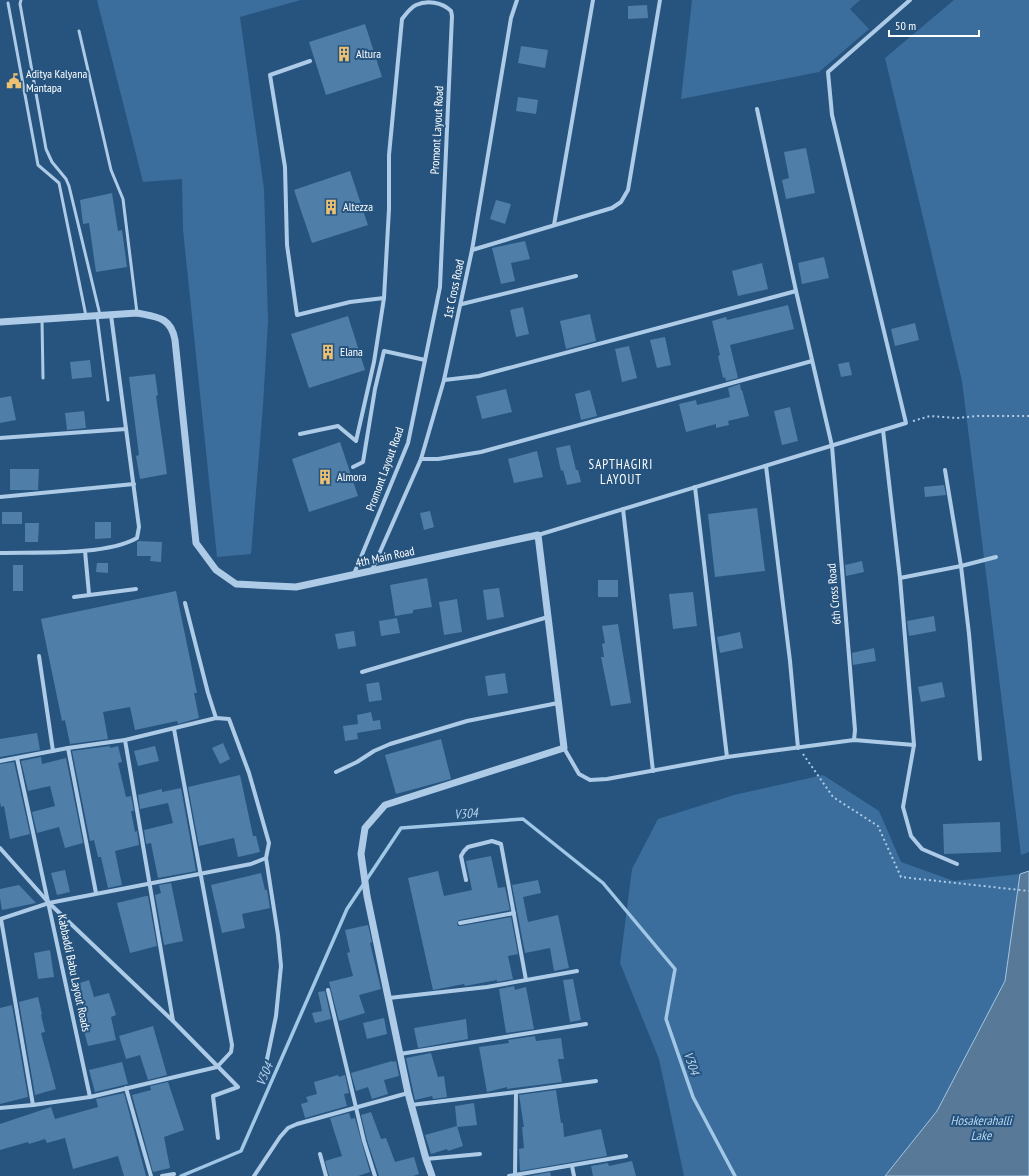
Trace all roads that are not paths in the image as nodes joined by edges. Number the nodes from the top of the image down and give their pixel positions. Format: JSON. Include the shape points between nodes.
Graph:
{"nodes":[{"id":1,"x":21,"y":0,"type":"edge"},
{"id":2,"x":517,"y":0,"type":"edge"},
{"id":3,"x":593,"y":0,"type":"edge"},
{"id":4,"x":660,"y":0,"type":"edge"},
{"id":5,"x":910,"y":0,"type":"edge"},
{"id":6,"x":8,"y":3,"type":"dead end"},
{"id":7,"x":79,"y":31,"type":"dead end"},
{"id":8,"x":310,"y":61,"type":"dead end"},
{"id":9,"x":757,"y":110,"type":"dead end"},
{"id":10,"x":554,"y":225,"type":"junction"},
{"id":11,"x":472,"y":250,"type":"junction"},
{"id":12,"x":576,"y":276,"type":"dead end"},
{"id":13,"x":796,"y":291,"type":"junction"},
{"id":14,"x":384,"y":298,"type":"junction"},
{"id":15,"x":462,"y":304,"type":"junction"},
{"id":16,"x":137,"y":313,"type":"junction"},
{"id":17,"x":111,"y":315,"type":"junction"},
{"id":18,"x":86,"y":316,"type":"junction"},
{"id":19,"x":98,"y":316,"type":"junction"},
{"id":20,"x":42,"y":319,"type":"junction"},
{"id":21,"x":0,"y":322,"type":"edge"},
{"id":22,"x":425,"y":360,"type":"junction"},
{"id":23,"x":812,"y":361,"type":"junction"},
{"id":24,"x":43,"y":378,"type":"dead end"},
{"id":25,"x":444,"y":380,"type":"junction"},
{"id":26,"x":108,"y":400,"type":"dead end"},
{"id":27,"x":126,"y":429,"type":"junction"},
{"id":28,"x":883,"y":430,"type":"junction"},
{"id":29,"x":300,"y":434,"type":"dead end"},
{"id":30,"x":0,"y":438,"type":"edge"},
{"id":31,"x":832,"y":446,"type":"junction"},
{"id":32,"x":421,"y":459,"type":"junction"},
{"id":33,"x":766,"y":466,"type":"junction"},
{"id":34,"x":353,"y":467,"type":"dead end"},
{"id":35,"x":945,"y":470,"type":"dead end"},
{"id":36,"x":134,"y":484,"type":"junction"},
{"id":37,"x":695,"y":487,"type":"junction"},
{"id":38,"x":0,"y":497,"type":"edge"},
{"id":39,"x":623,"y":509,"type":"junction"},
{"id":40,"x":538,"y":535,"type":"junction"},
{"id":41,"x":85,"y":551,"type":"junction"},
{"id":42,"x":0,"y":553,"type":"edge"},
{"id":43,"x":996,"y":557,"type":"dead end"},
{"id":44,"x":961,"y":566,"type":"junction"},
{"id":45,"x":372,"y":571,"type":"junction"},
{"id":46,"x":354,"y":575,"type":"junction"},
{"id":47,"x":900,"y":578,"type":"junction"},
{"id":48,"x":136,"y":589,"type":"dead end"},
{"id":49,"x":89,"y":594,"type":"junction"},
{"id":50,"x":74,"y":596,"type":"dead end"},
{"id":51,"x":185,"y":603,"type":"dead end"},
{"id":52,"x":548,"y":617,"type":"junction"},
{"id":53,"x":39,"y":656,"type":"dead end"},
{"id":54,"x":362,"y":672,"type":"dead end"},
{"id":55,"x":558,"y":703,"type":"junction"},
{"id":56,"x":216,"y":718,"type":"junction"},
{"id":57,"x":174,"y":729,"type":"junction"},
{"id":58,"x":125,"y":740,"type":"junction"},
{"id":59,"x":854,"y":740,"type":"junction"},
{"id":60,"x":914,"y":745,"type":"junction"},
{"id":61,"x":68,"y":748,"type":"junction"},
{"id":62,"x":564,"y":748,"type":"junction"},
{"id":63,"x":798,"y":748,"type":"junction"},
{"id":64,"x":53,"y":750,"type":"junction"},
{"id":65,"x":726,"y":757,"type":"junction"},
{"id":66,"x":17,"y":758,"type":"junction"},
{"id":67,"x":980,"y":759,"type":"dead end"},
{"id":68,"x":0,"y":761,"type":"edge"},
{"id":69,"x":653,"y":771,"type":"junction"},
{"id":70,"x":336,"y":772,"type":"dead end"},
{"id":71,"x":0,"y":848,"type":"edge"},
{"id":72,"x":266,"y":858,"type":"junction"},
{"id":73,"x":958,"y":864,"type":"dead end"},
{"id":74,"x":201,"y":873,"type":"junction"},
{"id":75,"x":466,"y":880,"type":"dead end"},
{"id":76,"x":150,"y":883,"type":"junction"},
{"id":77,"x":96,"y":893,"type":"junction"},
{"id":78,"x":49,"y":903,"type":"junction"},
{"id":79,"x":514,"y":913,"type":"junction"},
{"id":80,"x":0,"y":919,"type":"edge"},
{"id":81,"x":460,"y":923,"type":"dead end"},
{"id":82,"x":577,"y":970,"type":"dead end"},
{"id":83,"x":526,"y":980,"type":"junction"},
{"id":84,"x":328,"y":990,"type":"dead end"},
{"id":85,"x":389,"y":998,"type":"junction"},
{"id":86,"x":173,"y":1021,"type":"junction"},
{"id":87,"x":586,"y":1024,"type":"dead end"},
{"id":88,"x":400,"y":1054,"type":"junction"},
{"id":89,"x":266,"y":1064,"type":"dead end"},
{"id":90,"x":218,"y":1067,"type":"junction"},
{"id":91,"x":596,"y":1081,"type":"dead end"},
{"id":92,"x":126,"y":1088,"type":"junction"},
{"id":93,"x":516,"y":1092,"type":"junction"},
{"id":94,"x":408,"y":1093,"type":"junction"},
{"id":95,"x":90,"y":1097,"type":"junction"},
{"id":96,"x":33,"y":1105,"type":"junction"},
{"id":97,"x":411,"y":1105,"type":"junction"},
{"id":98,"x":356,"y":1107,"type":"junction"},
{"id":99,"x":0,"y":1108,"type":"edge"},
{"id":100,"x":218,"y":1138,"type":"dead end"},
{"id":101,"x":320,"y":1154,"type":"dead end"},
{"id":102,"x":480,"y":1154,"type":"dead end"},
{"id":103,"x":626,"y":1156,"type":"dead end"},
{"id":104,"x":426,"y":1159,"type":"junction"},
{"id":105,"x":572,"y":1166,"type":"junction"},
{"id":106,"x":174,"y":1174,"type":"dead end"},
{"id":107,"x":515,"y":1175,"type":"edge"},
{"id":108,"x":151,"y":1176,"type":"edge"},
{"id":109,"x":162,"y":1176,"type":"edge"},
{"id":110,"x":254,"y":1176,"type":"edge"},
{"id":111,"x":326,"y":1176,"type":"edge"},
{"id":112,"x":376,"y":1176,"type":"edge"},
{"id":113,"x":432,"y":1176,"type":"edge"},
{"id":114,"x":510,"y":1176,"type":"edge"},
{"id":115,"x":574,"y":1176,"type":"edge"}],
"edges":[{"from":1,"to":19,"type":"lane","via":[[46,150],[69,186]]},
{"from":2,"to":11,"type":"street","name":"1st Cross Road","via":[[511,18]]},
{"from":3,"to":10,"type":"street"},
{"from":4,"to":10,"type":"street","via":[[628,190],[621,202],[612,208]]},
{"from":5,"to":28,"type":"street","via":[[828,72],[832,115],[906,423]]},
{"from":6,"to":18,"type":"lane","via":[[38,165],[59,184]]},
{"from":7,"to":16,"type":"lane","via":[[111,170],[123,198]]},
{"from":8,"to":14,"type":"street","via":[[270,75],[285,167],[287,245],[297,315],[350,302]]},
{"from":9,"to":13,"type":"street","name":"6th Cross Road"},
{"from":10,"to":11,"type":"street"},
{"from":11,"to":15,"type":"street","name":"1st Cross Road"},
{"from":12,"to":15,"type":"street"},
{"from":13,"to":23,"type":"street","name":"6th Cross Road"},
{"from":13,"to":25,"type":"street","via":[[479,376]]},
{"from":14,"to":22,"type":"street","name":"Promont Layout Road","via":[[389,209],[388,155],[402,19],[414,6],[423,2],[440,3],[451,11],[452,16],[440,287]]},
{"from":14,"to":29,"type":"street","name":"Promont Layout Road","via":[[374,362],[356,441],[338,426]]},
{"from":15,"to":25,"type":"street","name":"1st Cross Road"},
{"from":16,"to":17,"type":"street"},
{"from":16,"to":46,"type":"street","name":"4th Main Road","via":[[162,319],[173,330],[196,543],[216,570],[236,584],[296,587]]},
{"from":17,"to":19,"type":"street"},
{"from":17,"to":27,"type":"street"},
{"from":18,"to":19,"type":"street"},
{"from":18,"to":20,"type":"street"},
{"from":19,"to":26,"type":"lane"},
{"from":20,"to":21,"type":"street"},
{"from":20,"to":24,"type":"lane"},
{"from":22,"to":34,"type":"street","via":[[384,351],[363,462]]},
{"from":22,"to":46,"type":"street","name":"Promont Layout Road","via":[[408,443]]},
{"from":23,"to":31,"type":"street","name":"6th Cross Road"},
{"from":23,"to":32,"type":"street","via":[[481,452]]},
{"from":25,"to":32,"type":"street","name":"1st Cross Road"},
{"from":27,"to":30,"type":"street"},
{"from":27,"to":36,"type":"street"},
{"from":28,"to":31,"type":"street"},
{"from":28,"to":47,"type":"street"},
{"from":31,"to":33,"type":"street"},
{"from":31,"to":59,"type":"street","name":"6th Cross Road"},
{"from":32,"to":45,"type":"street","name":"1st Cross Road"},
{"from":33,"to":37,"type":"street"},
{"from":33,"to":63,"type":"street"},
{"from":35,"to":44,"type":"street"},
{"from":36,"to":38,"type":"street"},
{"from":36,"to":41,"type":"street","via":[[139,527],[137,538],[126,544]]},
{"from":37,"to":39,"type":"street"},
{"from":37,"to":65,"type":"street"},
{"from":39,"to":40,"type":"street"},
{"from":39,"to":69,"type":"street"},
{"from":40,"to":45,"type":"street","name":"4th Main Road"},
{"from":40,"to":52,"type":"street"},
{"from":41,"to":42,"type":"street"},
{"from":41,"to":49,"type":"street"},
{"from":43,"to":44,"type":"street"},
{"from":44,"to":47,"type":"street"},
{"from":44,"to":67,"type":"street"},
{"from":45,"to":46,"type":"street","name":"4th Main Road"},
{"from":47,"to":60,"type":"street"},
{"from":48,"to":49,"type":"street"},
{"from":49,"to":50,"type":"street"},
{"from":51,"to":56,"type":"street"},
{"from":52,"to":54,"type":"street"},
{"from":52,"to":55,"type":"street"},
{"from":53,"to":64,"type":"street"},
{"from":55,"to":62,"type":"street"},
{"from":55,"to":70,"type":"street","via":[[467,721],[390,744]]},
{"from":56,"to":57,"type":"street"},
{"from":56,"to":72,"type":"street","via":[[229,719],[249,773],[269,843]]},
{"from":57,"to":58,"type":"street"},
{"from":57,"to":74,"type":"street"},
{"from":58,"to":61,"type":"street"},
{"from":58,"to":76,"type":"street"},
{"from":59,"to":60,"type":"street"},
{"from":59,"to":63,"type":"street"},
{"from":60,"to":73,"type":"street","via":[[903,808],[911,836],[922,849]]},
{"from":61,"to":64,"type":"street"},
{"from":61,"to":77,"type":"street"},
{"from":62,"to":69,"type":"street","via":[[580,774],[590,780]]},
{"from":62,"to":85,"type":"street","via":[[386,805],[365,828],[361,854],[366,896]]},
{"from":63,"to":65,"type":"street"},
{"from":64,"to":66,"type":"street"},
{"from":65,"to":69,"type":"street"},
{"from":66,"to":68,"type":"street"},
{"from":66,"to":78,"type":"street"},
{"from":71,"to":78,"type":"street"},
{"from":72,"to":74,"type":"street","via":[[251,864]]},
{"from":72,"to":89,"type":"street","via":[[282,966],[276,1016]]},
{"from":74,"to":76,"type":"street"},
{"from":74,"to":90,"type":"street","via":[[232,1045],[231,1052]]},
{"from":75,"to":79,"type":"street","via":[[461,856],[464,850],[492,841],[501,844]]},
{"from":76,"to":77,"type":"street"},
{"from":76,"to":86,"type":"street"},
{"from":77,"to":78,"type":"street"},
{"from":78,"to":80,"type":"street","name":"Kabbaddi Babu Layout Roads"},
{"from":78,"to":86,"type":"street"},
{"from":78,"to":95,"type":"street","name":"Kabbaddi Babu Layout Roads"},
{"from":79,"to":81,"type":"street"},
{"from":79,"to":83,"type":"street"},
{"from":80,"to":96,"type":"street","name":"Kabbaddi Babu Layout Roads"},
{"from":82,"to":83,"type":"street"},
{"from":83,"to":85,"type":"street"},
{"from":84,"to":98,"type":"street"},
{"from":85,"to":88,"type":"street"},
{"from":86,"to":90,"type":"street"},
{"from":87,"to":88,"type":"street"},
{"from":88,"to":94,"type":"street"},
{"from":90,"to":92,"type":"street"},
{"from":90,"to":100,"type":"street","via":[[238,1087],[213,1096]]},
{"from":91,"to":93,"type":"street"},
{"from":92,"to":95,"type":"street"},
{"from":92,"to":108,"type":"street"},
{"from":93,"to":97,"type":"street"},
{"from":93,"to":107,"type":"street"},
{"from":94,"to":97,"type":"street"},
{"from":94,"to":98,"type":"street"},
{"from":95,"to":96,"type":"street"},
{"from":96,"to":99,"type":"street"},
{"from":97,"to":104,"type":"street"},
{"from":98,"to":110,"type":"street","via":[[288,1128]]},
{"from":98,"to":112,"type":"street"},
{"from":101,"to":111,"type":"street"},
{"from":102,"to":104,"type":"street"},
{"from":103,"to":105,"type":"street"},
{"from":104,"to":113,"type":"street"},
{"from":105,"to":107,"type":"street"},
{"from":105,"to":115,"type":"street"},
{"from":106,"to":109,"type":"street"},
{"from":107,"to":114,"type":"street"}]}
